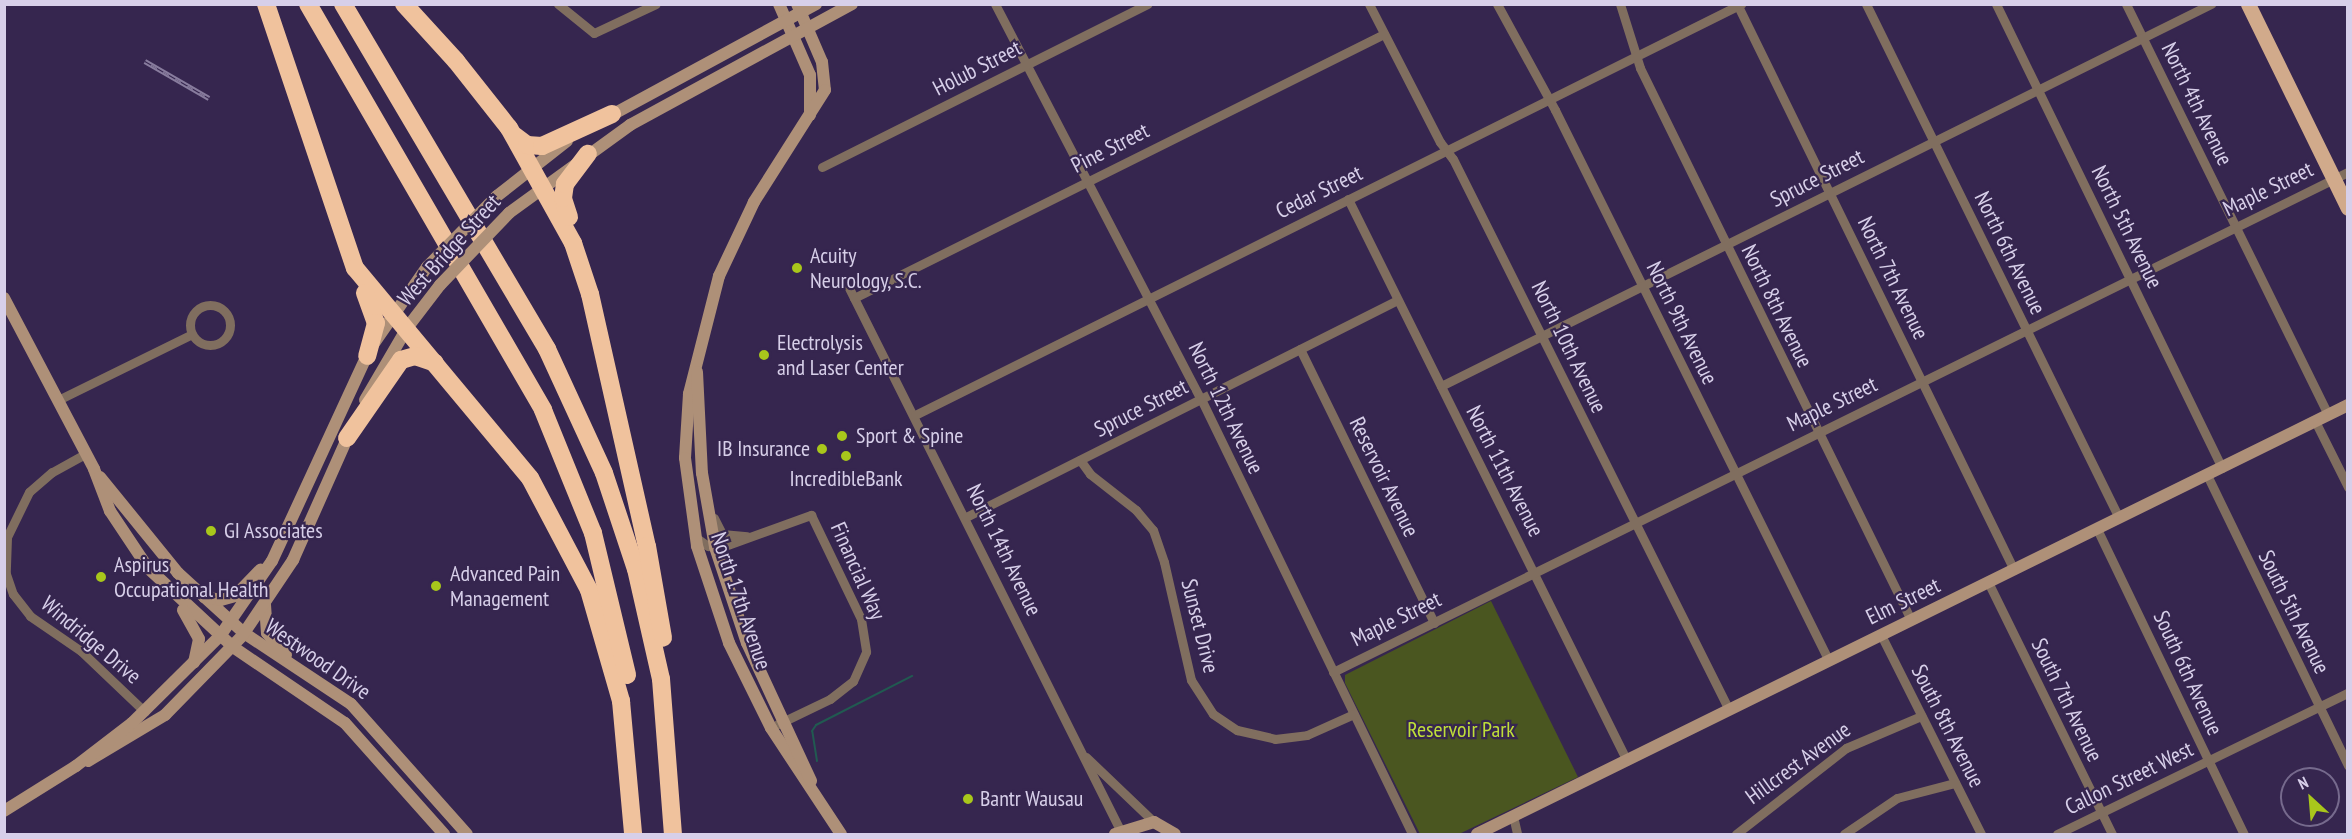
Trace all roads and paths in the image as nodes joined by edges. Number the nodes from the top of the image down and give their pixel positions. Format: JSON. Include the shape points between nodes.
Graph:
{"nodes":[{"id":1,"x":266,"y":4,"type":"edge"},
{"id":2,"x":308,"y":4,"type":"edge"},
{"id":3,"x":343,"y":4,"type":"edge"},
{"id":4,"x":404,"y":4,"type":"edge"},
{"id":5,"x":558,"y":4,"type":"edge"},
{"id":6,"x":656,"y":4,"type":"edge"},
{"id":7,"x":779,"y":4,"type":"edge"},
{"id":8,"x":816,"y":4,"type":"edge"},
{"id":9,"x":852,"y":4,"type":"edge"},
{"id":10,"x":995,"y":4,"type":"edge"},
{"id":11,"x":1148,"y":4,"type":"edge"},
{"id":12,"x":1369,"y":4,"type":"edge"},
{"id":13,"x":1497,"y":4,"type":"edge"},
{"id":14,"x":1620,"y":4,"type":"edge"},
{"id":15,"x":1866,"y":4,"type":"edge"},
{"id":16,"x":1996,"y":4,"type":"edge"},
{"id":17,"x":2126,"y":4,"type":"edge"},
{"id":18,"x":2211,"y":4,"type":"edge"},
{"id":19,"x":2248,"y":4,"type":"edge"},
{"id":20,"x":1738,"y":5,"type":"edge"},
{"id":21,"x":799,"y":8,"type":"edge"},
{"id":22,"x":785,"y":20,"type":"junction"},
{"id":23,"x":807,"y":27,"type":"junction"},
{"id":24,"x":1384,"y":34,"type":"junction"},
{"id":25,"x":792,"y":35,"type":"junction"},
{"id":26,"x":2143,"y":39,"type":"junction"},
{"id":27,"x":1636,"y":57,"type":"junction"},
{"id":28,"x":1027,"y":65,"type":"junction"},
{"id":29,"x":2038,"y":90,"type":"junction"},
{"id":30,"x":1549,"y":100,"type":"junction"},
{"id":31,"x":612,"y":114,"type":"junction"},
{"id":32,"x":810,"y":115,"type":"junction"},
{"id":33,"x":513,"y":135,"type":"junction"},
{"id":34,"x":1934,"y":141,"type":"junction"},
{"id":35,"x":1447,"y":151,"type":"junction"},
{"id":36,"x":588,"y":154,"type":"junction"},
{"id":37,"x":532,"y":167,"type":"junction"},
{"id":38,"x":822,"y":167,"type":"dead end"},
{"id":39,"x":2348,"y":172,"type":"edge"},
{"id":40,"x":2333,"y":179,"type":"junction"},
{"id":41,"x":1088,"y":182,"type":"junction"},
{"id":42,"x":543,"y":185,"type":"junction"},
{"id":43,"x":1830,"y":193,"type":"junction"},
{"id":44,"x":1348,"y":199,"type":"junction"},
{"id":45,"x":2348,"y":207,"type":"edge"},
{"id":46,"x":334,"y":211,"type":"junction"},
{"id":47,"x":2235,"y":227,"type":"junction"},
{"id":48,"x":1726,"y":246,"type":"junction"},
{"id":49,"x":2131,"y":279,"type":"junction"},
{"id":50,"x":1643,"y":287,"type":"junction"},
{"id":51,"x":849,"y":288,"type":"dead end"},
{"id":52,"x":4,"y":298,"type":"edge"},
{"id":53,"x":854,"y":298,"type":"junction"},
{"id":54,"x":1149,"y":298,"type":"junction"},
{"id":55,"x":1398,"y":300,"type":"junction"},
{"id":56,"x":392,"y":314,"type":"junction"},
{"id":57,"x":407,"y":328,"type":"junction"},
{"id":58,"x":2026,"y":330,"type":"junction"},
{"id":59,"x":192,"y":334,"type":"junction"},
{"id":60,"x":1542,"y":336,"type":"junction"},
{"id":61,"x":600,"y":337,"type":"junction"},
{"id":62,"x":1300,"y":349,"type":"junction"},
{"id":63,"x":367,"y":356,"type":"junction"},
{"id":64,"x":435,"y":363,"type":"junction"},
{"id":65,"x":696,"y":369,"type":"junction"},
{"id":66,"x":1922,"y":382,"type":"junction"},
{"id":67,"x":1441,"y":386,"type":"junction"},
{"id":68,"x":1201,"y":399,"type":"junction"},
{"id":69,"x":58,"y":400,"type":"junction"},
{"id":70,"x":2348,"y":405,"type":"edge"},
{"id":71,"x":2328,"y":415,"type":"junction"},
{"id":72,"x":915,"y":416,"type":"junction"},
{"id":73,"x":2316,"y":421,"type":"junction"},
{"id":74,"x":1819,"y":433,"type":"junction"},
{"id":75,"x":347,"y":438,"type":"junction"},
{"id":76,"x":85,"y":454,"type":"junction"},
{"id":77,"x":1080,"y":460,"type":"junction"},
{"id":78,"x":2222,"y":468,"type":"junction"},
{"id":79,"x":94,"y":470,"type":"junction"},
{"id":80,"x":1735,"y":473,"type":"junction"},
{"id":81,"x":2207,"y":475,"type":"junction"},
{"id":82,"x":2348,"y":487,"type":"edge"},
{"id":83,"x":706,"y":504,"type":"junction"},
{"id":84,"x":966,"y":517,"type":"junction"},
{"id":85,"x":2119,"y":518,"type":"junction"},
{"id":86,"x":1635,"y":523,"type":"junction"},
{"id":87,"x":2097,"y":529,"type":"junction"},
{"id":88,"x":752,"y":536,"type":"junction"},
{"id":89,"x":695,"y":537,"type":"junction"},
{"id":90,"x":716,"y":547,"type":"junction"},
{"id":91,"x":272,"y":561,"type":"junction"},
{"id":92,"x":2014,"y":570,"type":"junction"},
{"id":93,"x":1534,"y":573,"type":"junction"},
{"id":94,"x":1988,"y":582,"type":"junction"},
{"id":95,"x":203,"y":597,"type":"junction"},
{"id":96,"x":180,"y":601,"type":"junction"},
{"id":97,"x":265,"y":604,"type":"junction"},
{"id":98,"x":1911,"y":620,"type":"junction"},
{"id":99,"x":231,"y":622,"type":"junction"},
{"id":100,"x":1434,"y":622,"type":"junction"},
{"id":101,"x":244,"y":633,"type":"junction"},
{"id":102,"x":1881,"y":635,"type":"junction"},
{"id":103,"x":220,"y":636,"type":"junction"},
{"id":104,"x":233,"y":647,"type":"junction"},
{"id":105,"x":1829,"y":661,"type":"junction"},
{"id":106,"x":192,"y":667,"type":"junction"},
{"id":107,"x":299,"y":669,"type":"junction"},
{"id":108,"x":1333,"y":672,"type":"junction"},
{"id":109,"x":661,"y":679,"type":"junction"},
{"id":110,"x":2348,"y":693,"type":"edge"},
{"id":111,"x":2318,"y":707,"type":"junction"},
{"id":112,"x":1729,"y":710,"type":"junction"},
{"id":113,"x":146,"y":712,"type":"junction"},
{"id":114,"x":1354,"y":714,"type":"junction"},
{"id":115,"x":1921,"y":716,"type":"junction"},
{"id":116,"x":784,"y":721,"type":"junction"},
{"id":117,"x":771,"y":728,"type":"junction"},
{"id":118,"x":1082,"y":753,"type":"junction"},
{"id":119,"x":1627,"y":761,"type":"junction"},
{"id":120,"x":2208,"y":762,"type":"junction"},
{"id":121,"x":2348,"y":765,"type":"edge"},
{"id":122,"x":76,"y":766,"type":"junction"},
{"id":123,"x":1955,"y":783,"type":"junction"},
{"id":124,"x":815,"y":793,"type":"junction"},
{"id":125,"x":4,"y":812,"type":"edge"},
{"id":126,"x":2101,"y":813,"type":"junction"},
{"id":127,"x":1513,"y":816,"type":"junction"},
{"id":128,"x":828,"y":819,"type":"junction"},
{"id":129,"x":1154,"y":822,"type":"junction"},
{"id":130,"x":444,"y":834,"type":"edge"},
{"id":131,"x":467,"y":834,"type":"edge"},
{"id":132,"x":633,"y":834,"type":"edge"},
{"id":133,"x":641,"y":834,"type":"edge"},
{"id":134,"x":673,"y":834,"type":"edge"},
{"id":135,"x":829,"y":834,"type":"edge"},
{"id":136,"x":841,"y":834,"type":"edge"},
{"id":137,"x":1119,"y":834,"type":"edge"},
{"id":138,"x":1174,"y":834,"type":"edge"},
{"id":139,"x":1412,"y":834,"type":"edge"},
{"id":140,"x":1477,"y":834,"type":"edge"},
{"id":141,"x":1517,"y":834,"type":"edge"},
{"id":142,"x":1736,"y":834,"type":"edge"},
{"id":143,"x":1844,"y":834,"type":"edge"},
{"id":144,"x":1981,"y":834,"type":"edge"},
{"id":145,"x":2057,"y":834,"type":"edge"},
{"id":146,"x":2112,"y":834,"type":"edge"},
{"id":147,"x":2244,"y":834,"type":"edge"}],
"edges":[{"from":1,"to":46,"type":"highway","via":[[295,81]]},
{"from":2,"to":133,"type":"highway","via":[[516,357],[563,453],[593,534],[620,635],[636,734]]},
{"from":3,"to":109,"type":"highway","via":[[536,329],[578,411],[631,549]]},
{"from":4,"to":33,"type":"highway","via":[[463,69]]},
{"from":5,"to":6,"type":"street","via":[[595,33]]},
{"from":7,"to":22,"type":"street"},
{"from":8,"to":21,"type":"street","name":"West Bridge Street"},
{"from":9,"to":23,"type":"street","name":"West Bridge Street"},
{"from":10,"to":28,"type":"street","name":"North 12th Avenue"},
{"from":11,"to":28,"type":"street","name":"Holub Street"},
{"from":12,"to":24,"type":"street","name":"North 10th Avenue"},
{"from":13,"to":30,"type":"street","name":"North 9th Avenue"},
{"from":14,"to":27,"type":"street","name":"North 8th Avenue"},
{"from":15,"to":34,"type":"street","name":"North 6th Avenue"},
{"from":16,"to":29,"type":"street","name":"North 5th Avenue"},
{"from":17,"to":26,"type":"street","name":"North 4th Avenue"},
{"from":18,"to":26,"type":"street","name":"Spruce Street"},
{"from":19,"to":40,"type":"main road"},
{"from":20,"to":27,"type":"street","name":"Cedar Street"},
{"from":20,"to":43,"type":"street","name":"North 7th Avenue"},
{"from":21,"to":22,"type":"street","name":"West Bridge Street"},
{"from":21,"to":23,"type":"street","name":"North 17th Avenue"},
{"from":22,"to":25,"type":"street"},
{"from":22,"to":31,"type":"street","name":"West Bridge Street"},
{"from":23,"to":25,"type":"street","name":"West Bridge Street"},
{"from":23,"to":32,"type":"street","name":"North 17th Avenue","via":[[826,80],[822,99]]},
{"from":24,"to":35,"type":"street","name":"North 10th Avenue"},
{"from":24,"to":41,"type":"street","name":"Pine Street"},
{"from":25,"to":32,"type":"street","via":[[810,75]]},
{"from":25,"to":36,"type":"street","name":"West Bridge Street","via":[[646,116]]},
{"from":26,"to":29,"type":"street","name":"Spruce Street"},
{"from":26,"to":47,"type":"street","name":"North 4th Avenue"},
{"from":27,"to":30,"type":"street","name":"Cedar Street"},
{"from":27,"to":48,"type":"street","name":"North 8th Avenue"},
{"from":28,"to":38,"type":"street","name":"Holub Street"},
{"from":28,"to":41,"type":"street","name":"North 12th Avenue"},
{"from":29,"to":34,"type":"street","name":"Spruce Street"},
{"from":29,"to":49,"type":"street","name":"North 5th Avenue"},
{"from":30,"to":35,"type":"street","name":"Cedar Street"},
{"from":30,"to":50,"type":"street","name":"North 9th Avenue"},
{"from":31,"to":33,"type":"highway","via":[[542,146],[527,144]]},
{"from":31,"to":37,"type":"street","name":"West Bridge Street"},
{"from":32,"to":65,"type":"street","name":"North 17th Avenue","via":[[761,189],[730,248],[709,309]]},
{"from":33,"to":37,"type":"highway"},
{"from":34,"to":43,"type":"street","name":"Spruce Street"},
{"from":34,"to":58,"type":"street","name":"North 6th Avenue"},
{"from":35,"to":44,"type":"street","name":"Cedar Street"},
{"from":35,"to":60,"type":"street","name":"North 10th Avenue"},
{"from":36,"to":42,"type":"street","name":"West Bridge Street"},
{"from":36,"to":61,"type":"highway","via":[[568,177],[563,198],[588,263]]},
{"from":37,"to":42,"type":"highway"},
{"from":37,"to":56,"type":"street","name":"West Bridge Street","bridge":true,"via":[[497,196],[427,267]]},
{"from":39,"to":40,"type":"street","name":"Maple Street"},
{"from":40,"to":45,"type":"main road"},
{"from":40,"to":47,"type":"street","name":"Maple Street"},
{"from":41,"to":53,"type":"street","name":"Pine Street"},
{"from":41,"to":54,"type":"street","name":"North 12th Avenue"},
{"from":42,"to":57,"type":"street","name":"West Bridge Street","bridge":true,"via":[[509,213],[440,285]]},
{"from":42,"to":61,"type":"highway","via":[[579,258]]},
{"from":43,"to":48,"type":"street","name":"Spruce Street"},
{"from":43,"to":66,"type":"street","name":"North 7th Avenue"},
{"from":44,"to":54,"type":"street","name":"Cedar Street"},
{"from":44,"to":55,"type":"street","name":"North 11th Avenue"},
{"from":46,"to":56,"type":"highway","via":[[355,268]]},
{"from":46,"to":63,"type":"highway","via":[[346,262],[375,314]]},
{"from":47,"to":49,"type":"street","name":"Maple Street"},
{"from":47,"to":71,"type":"street","name":"North 4th Avenue"},
{"from":48,"to":50,"type":"street","name":"Spruce Street"},
{"from":48,"to":74,"type":"street","name":"North 8th Avenue"},
{"from":49,"to":58,"type":"street","name":"Maple Street"},
{"from":49,"to":78,"type":"street","name":"North 5th Avenue"},
{"from":50,"to":60,"type":"street","name":"Spruce Street"},
{"from":50,"to":80,"type":"street","name":"North 9th Avenue"},
{"from":51,"to":53,"type":"street","name":"North 14th Avenue"},
{"from":52,"to":69,"type":"street","name":"Westwood Drive"},
{"from":53,"to":72,"type":"street","name":"North 14th Avenue"},
{"from":54,"to":68,"type":"street","name":"North 12th Avenue"},
{"from":54,"to":72,"type":"street","name":"Cedar Street"},
{"from":55,"to":62,"type":"street","name":"Spruce Street"},
{"from":55,"to":67,"type":"street","name":"North 11th Avenue"},
{"from":56,"to":57,"type":"highway"},
{"from":56,"to":63,"type":"street","name":"West Bridge Street"},
{"from":57,"to":64,"type":"highway"},
{"from":57,"to":75,"type":"street","name":"West Bridge Street"},
{"from":58,"to":66,"type":"street","name":"Maple Street"},
{"from":58,"to":85,"type":"street","name":"North 6th Avenue"},
{"from":59,"to":59,"type":"street","via":[[203,344],[220,342],[229,331],[227,315],[217,306],[201,307],[190,322]]},
{"from":59,"to":69,"type":"street"},
{"from":60,"to":67,"type":"street","name":"Spruce Street"},
{"from":60,"to":86,"type":"street","name":"North 10th Avenue"},
{"from":61,"to":109,"type":"highway","via":[[653,576],[663,647]]},
{"from":62,"to":68,"type":"street","name":"Spruce Street"},
{"from":62,"to":100,"type":"street","name":"Reservoir Avenue"},
{"from":63,"to":91,"type":"street","name":"West Bridge Street"},
{"from":64,"to":75,"type":"highway","via":[[415,356],[401,360]]},
{"from":64,"to":132,"type":"highway","via":[[530,478],[589,590],[621,701]]},
{"from":65,"to":83,"type":"street","name":"North 17th Avenue"},
{"from":65,"to":89,"type":"street","name":"North 17th Avenue","via":[[689,394],[685,452]]},
{"from":66,"to":74,"type":"street","name":"Maple Street"},
{"from":66,"to":92,"type":"street","name":"North 7th Avenue"},
{"from":67,"to":93,"type":"street","name":"North 11th Avenue"},
{"from":68,"to":77,"type":"street","name":"Spruce Street"},
{"from":68,"to":108,"type":"street","name":"North 12th Avenue"},
{"from":69,"to":76,"type":"street","name":"Westwood Drive"},
{"from":70,"to":71,"type":"street","name":"Elm Street"},
{"from":71,"to":73,"type":"street","name":"Elm Street"},
{"from":72,"to":84,"type":"street","name":"North 14th Avenue"},
{"from":73,"to":78,"type":"street","name":"Elm Street"},
{"from":73,"to":82,"type":"street"},
{"from":74,"to":80,"type":"street","name":"Maple Street"},
{"from":74,"to":98,"type":"street","name":"North 8th Avenue"},
{"from":75,"to":97,"type":"street","name":"West Bridge Street","via":[[297,551]]},
{"from":76,"to":79,"type":"street","name":"Westwood Drive"},
{"from":76,"to":113,"type":"street","name":"Windridge Drive","via":[[52,472],[29,492],[9,529],[6,574],[13,594],[30,616],[81,651]]},
{"from":77,"to":84,"type":"street","name":"Spruce Street"},
{"from":77,"to":114,"type":"street","name":"Sunset Drive","via":[[1090,474],[1136,510],[1153,530],[1191,680],[1213,714],[1253,736],[1282,739],[1307,735]]},
{"from":78,"to":81,"type":"street","name":"Elm Street"},
{"from":79,"to":95,"type":"street","name":"Westwood Drive","via":[[153,546]]},
{"from":79,"to":96,"type":"street","name":"Westwood Drive","via":[[124,536]]},
{"from":80,"to":86,"type":"street","name":"Maple Street"},
{"from":80,"to":105,"type":"street","name":"North 9th Avenue"},
{"from":81,"to":85,"type":"street","name":"Elm Street"},
{"from":81,"to":111,"type":"street","name":"South 5th Avenue"},
{"from":83,"to":88,"type":"street","name":"Financial Way","via":[[721,533]]},
{"from":83,"to":90,"type":"street","name":"North 17th Avenue"},
{"from":84,"to":118,"type":"street","name":"North 14th Avenue"},
{"from":85,"to":87,"type":"street","name":"Elm Street"},
{"from":86,"to":93,"type":"street","name":"Maple Street"},
{"from":86,"to":112,"type":"street","name":"North 10th Avenue"},
{"from":87,"to":92,"type":"street","name":"Elm Street"},
{"from":87,"to":120,"type":"street","name":"South 6th Avenue"},
{"from":88,"to":90,"type":"street","name":"Financial Way"},
{"from":88,"to":116,"type":"street","name":"Financial Way","via":[[811,515],[866,637],[863,664],[849,685]]},
{"from":89,"to":90,"type":"street"},
{"from":89,"to":117,"type":"street","name":"North 17th Avenue","via":[[729,643]]},
{"from":90,"to":116,"type":"street","name":"North 17th Avenue","via":[[747,643]]},
{"from":91,"to":95,"type":"street","via":[[235,596],[221,600]]},
{"from":91,"to":99,"type":"street","name":"West Bridge Street"},
{"from":92,"to":94,"type":"street","name":"Elm Street"},
{"from":93,"to":100,"type":"street","name":"Maple Street"},
{"from":93,"to":119,"type":"street","name":"North 11th Avenue"},
{"from":94,"to":98,"type":"street","name":"Elm Street"},
{"from":94,"to":126,"type":"street","name":"South 7th Avenue"},
{"from":95,"to":99,"type":"street","name":"Westwood Drive"},
{"from":96,"to":103,"type":"street","name":"Westwood Drive"},
{"from":96,"to":106,"type":"street","via":[[199,639]]},
{"from":97,"to":101,"type":"street","name":"West Bridge Street"},
{"from":97,"to":107,"type":"street","via":[[267,633]]},
{"from":98,"to":102,"type":"street","name":"Elm Street"},
{"from":99,"to":101,"type":"street","name":"Westwood Drive"},
{"from":99,"to":103,"type":"street","name":"West Bridge Street"},
{"from":100,"to":108,"type":"street","name":"Maple Street"},
{"from":101,"to":104,"type":"street","name":"West Bridge Street"},
{"from":101,"to":107,"type":"street","name":"Westwood Drive"},
{"from":102,"to":105,"type":"street","name":"Elm Street"},
{"from":102,"to":115,"type":"street","name":"South 8th Avenue"},
{"from":103,"to":104,"type":"street","name":"Westwood Drive"},
{"from":103,"to":106,"type":"street","name":"West Bridge Street"},
{"from":104,"to":122,"type":"street","name":"West Bridge Street","via":[[165,715],[115,748]]},
{"from":104,"to":130,"type":"street","name":"Westwood Drive","via":[[345,723]]},
{"from":105,"to":112,"type":"street","name":"Elm Street"},
{"from":106,"to":113,"type":"street","name":"West Bridge Street"},
{"from":107,"to":131,"type":"street","name":"Westwood Drive","via":[[367,719]]},
{"from":108,"to":114,"type":"street","name":"North 12th Avenue"},
{"from":109,"to":134,"type":"highway"},
{"from":110,"to":111,"type":"street","name":"Callon Street West"},
{"from":111,"to":120,"type":"street","name":"Callon Street West"},
{"from":111,"to":121,"type":"street","name":"South 5th Avenue"},
{"from":112,"to":119,"type":"street","name":"Elm Street"},
{"from":113,"to":122,"type":"street","name":"West Bridge Street"},
{"from":114,"to":139,"type":"street","name":"North 12th Avenue"},
{"from":115,"to":123,"type":"street","name":"South 8th Avenue"},
{"from":115,"to":142,"type":"street","name":"Hillcrest Avenue","via":[[1846,748]]},
{"from":116,"to":117,"type":"street","name":"Financial Way"},
{"from":116,"to":124,"type":"street","name":"North 17th Avenue"},
{"from":117,"to":124,"type":"street","name":"North 17th Avenue"},
{"from":118,"to":129,"type":"street"},
{"from":118,"to":137,"type":"street","name":"North 14th Avenue"},
{"from":119,"to":127,"type":"street","name":"Elm Street"},
{"from":120,"to":126,"type":"street","name":"Callon Street West"},
{"from":120,"to":147,"type":"street","name":"South 6th Avenue"},
{"from":122,"to":125,"type":"street","name":"West Bridge Street"},
{"from":123,"to":143,"type":"street","via":[[1897,798]]},
{"from":123,"to":144,"type":"street","name":"South 8th Avenue"},
{"from":124,"to":128,"type":"street","name":"North 17th Avenue"},
{"from":126,"to":145,"type":"street","name":"Callon Street West"},
{"from":126,"to":146,"type":"street","name":"South 7th Avenue"},
{"from":127,"to":140,"type":"street","name":"Elm Street"},
{"from":127,"to":141,"type":"street"},
{"from":128,"to":135,"type":"street","name":"North 17th Avenue"},
{"from":128,"to":136,"type":"street","name":"North 17th Avenue"},
{"from":129,"to":137,"type":"street"},
{"from":129,"to":138,"type":"street"}]}
